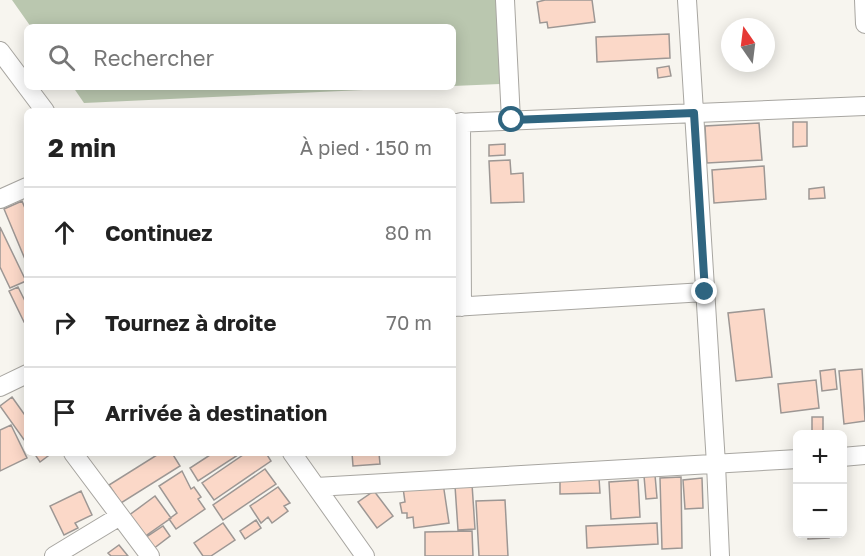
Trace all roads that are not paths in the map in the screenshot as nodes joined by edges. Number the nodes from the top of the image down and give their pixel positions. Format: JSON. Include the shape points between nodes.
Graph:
{"nodes":[{"id":1,"x":505,"y":0,"type":"edge"},
{"id":2,"x":687,"y":0,"type":"edge"},
{"id":3,"x":864,"y":0,"type":"edge"},
{"id":4,"x":865,"y":24,"type":"edge"},
{"id":5,"x":0,"y":51,"type":"edge"},
{"id":6,"x":24,"y":83,"type":"edge"},
{"id":7,"x":29,"y":90,"type":"edge"},
{"id":8,"x":865,"y":106,"type":"edge"},
{"id":9,"x":43,"y":108,"type":"edge"},
{"id":10,"x":694,"y":113,"type":"junction"},
{"id":11,"x":512,"y":120,"type":"junction"},
{"id":12,"x":457,"y":123,"type":"edge"},
{"id":13,"x":24,"y":188,"type":"edge"},
{"id":14,"x":0,"y":199,"type":"edge"},
{"id":15,"x":705,"y":292,"type":"junction"},
{"id":16,"x":457,"y":307,"type":"edge"},
{"id":17,"x":24,"y":380,"type":"edge"},
{"id":18,"x":0,"y":387,"type":"edge"},
{"id":19,"x":865,"y":455,"type":"edge"},
{"id":20,"x":75,"y":456,"type":"edge"},
{"id":21,"x":294,"y":456,"type":"edge"},
{"id":22,"x":847,"y":457,"type":"edge"},
{"id":23,"x":793,"y":459,"type":"edge"},
{"id":24,"x":716,"y":464,"type":"junction"},
{"id":25,"x":316,"y":487,"type":"junction"},
{"id":26,"x":120,"y":516,"type":"junction"},
{"id":27,"x":54,"y":556,"type":"edge"},
{"id":28,"x":150,"y":556,"type":"edge"},
{"id":29,"x":365,"y":556,"type":"edge"},
{"id":30,"x":720,"y":556,"type":"edge"}],
"edges":[{"from":1,"to":11,"type":"street"},
{"from":2,"to":10,"type":"street"},
{"from":3,"to":4,"type":"street"},
{"from":5,"to":6,"type":"street"},
{"from":7,"to":9,"type":"street"},
{"from":8,"to":10,"type":"street"},
{"from":10,"to":11,"type":"street"},
{"from":10,"to":15,"type":"street"},
{"from":11,"to":12,"type":"street"},
{"from":12,"to":16,"type":"street"},
{"from":13,"to":14,"type":"street"},
{"from":15,"to":16,"type":"street"},
{"from":15,"to":24,"type":"street"},
{"from":17,"to":18,"type":"street"},
{"from":19,"to":22,"type":"street"},
{"from":20,"to":26,"type":"street"},
{"from":21,"to":25,"type":"street"},
{"from":23,"to":24,"type":"street"},
{"from":24,"to":25,"type":"street"},
{"from":24,"to":30,"type":"street"},
{"from":25,"to":29,"type":"street"},
{"from":26,"to":27,"type":"street"},
{"from":26,"to":28,"type":"street"}]}
